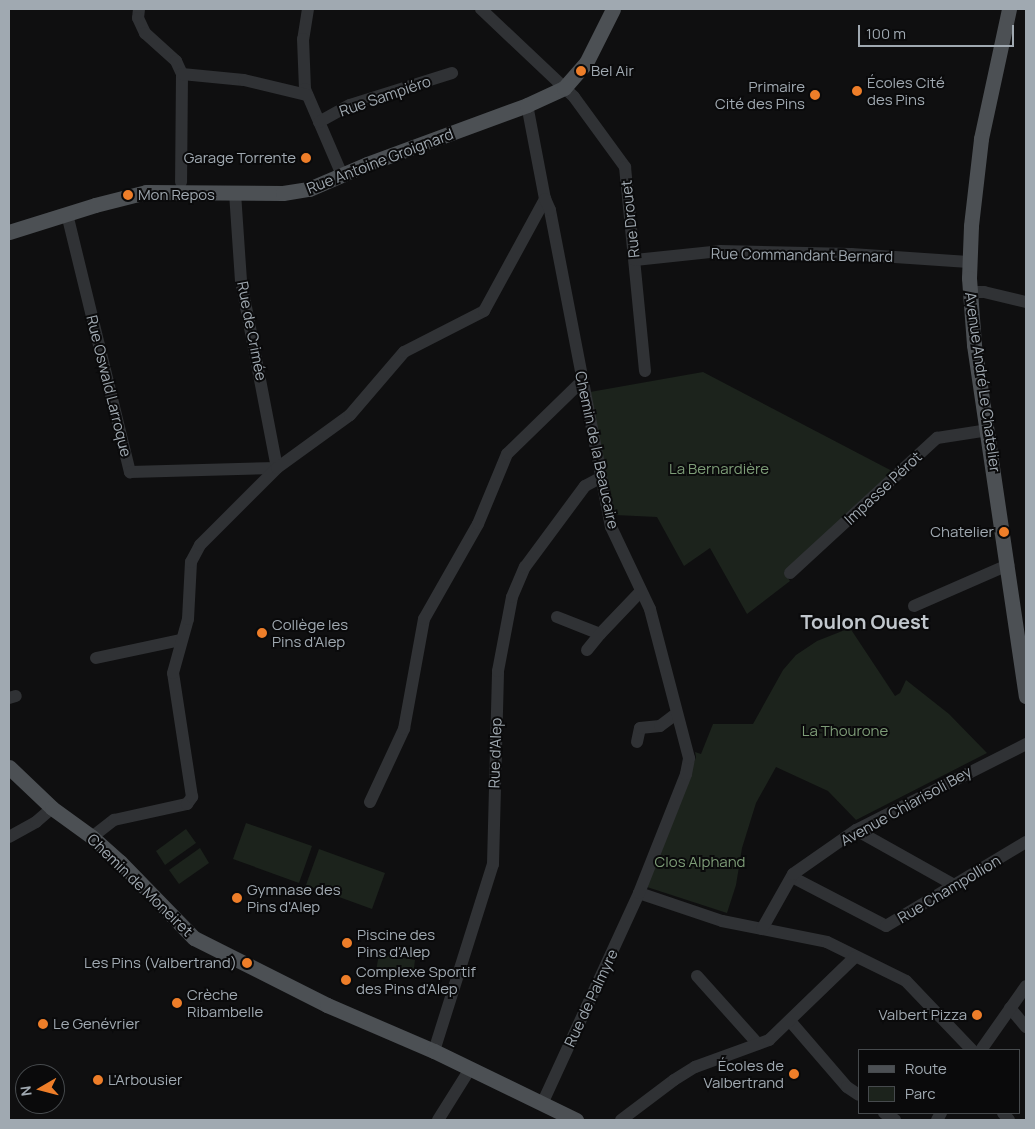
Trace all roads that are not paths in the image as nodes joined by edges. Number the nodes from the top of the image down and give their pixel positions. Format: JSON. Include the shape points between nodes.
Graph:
{"nodes":[{"id":1,"x":139,"y":9,"type":"edge"},
{"id":2,"x":308,"y":9,"type":"edge"},
{"id":3,"x":481,"y":9,"type":"edge"},
{"id":4,"x":614,"y":9,"type":"edge"},
{"id":5,"x":1009,"y":9,"type":"edge"},
{"id":6,"x":452,"y":73,"type":"dead end"},
{"id":7,"x":182,"y":74,"type":"junction"},
{"id":8,"x":564,"y":88,"type":"junction"},
{"id":9,"x":307,"y":95,"type":"junction"},
{"id":10,"x":527,"y":105,"type":"junction"},
{"id":11,"x":319,"y":122,"type":"junction"},
{"id":12,"x":342,"y":175,"type":"junction"},
{"id":13,"x":181,"y":182,"type":"dead end"},
{"id":14,"x":235,"y":193,"type":"junction"},
{"id":15,"x":545,"y":199,"type":"junction"},
{"id":16,"x":67,"y":214,"type":"junction"},
{"id":17,"x":9,"y":232,"type":"edge"},
{"id":18,"x":635,"y":260,"type":"junction"},
{"id":19,"x":969,"y":262,"type":"junction"},
{"id":20,"x":970,"y":292,"type":"junction"},
{"id":21,"x":1026,"y":302,"type":"edge"},
{"id":22,"x":645,"y":371,"type":"dead end"},
{"id":23,"x":582,"y":381,"type":"junction"},
{"id":24,"x":988,"y":430,"type":"junction"},
{"id":25,"x":277,"y":468,"type":"junction"},
{"id":26,"x":600,"y":478,"type":"junction"},
{"id":27,"x":1008,"y":564,"type":"junction"},
{"id":28,"x":790,"y":573,"type":"dead end"},
{"id":29,"x":641,"y":591,"type":"junction"},
{"id":30,"x":914,"y":606,"type":"dead end"},
{"id":31,"x":557,"y":618,"type":"dead end"},
{"id":32,"x":600,"y":634,"type":"junction"},
{"id":33,"x":181,"y":640,"type":"junction"},
{"id":34,"x":587,"y":650,"type":"dead end"},
{"id":35,"x":96,"y":658,"type":"dead end"},
{"id":36,"x":1026,"y":696,"type":"edge"},
{"id":37,"x":676,"y":713,"type":"junction"},
{"id":38,"x":637,"y":742,"type":"dead end"},
{"id":39,"x":1026,"y":744,"type":"edge"},
{"id":40,"x":9,"y":767,"type":"edge"},
{"id":41,"x":370,"y":802,"type":"dead end"},
{"id":42,"x":52,"y":808,"type":"junction"},
{"id":43,"x":856,"y":830,"type":"junction"},
{"id":44,"x":9,"y":837,"type":"edge"},
{"id":45,"x":92,"y":837,"type":"junction"},
{"id":46,"x":1026,"y":842,"type":"edge"},
{"id":47,"x":792,"y":877,"type":"junction"},
{"id":48,"x":954,"y":885,"type":"junction"},
{"id":49,"x":639,"y":893,"type":"junction"},
{"id":50,"x":762,"y":929,"type":"junction"},
{"id":51,"x":855,"y":957,"type":"junction"},
{"id":52,"x":697,"y":976,"type":"dead end"},
{"id":53,"x":1026,"y":986,"type":"edge"},
{"id":54,"x":1010,"y":1008,"type":"junction"},
{"id":55,"x":790,"y":1020,"type":"junction"},
{"id":56,"x":1026,"y":1027,"type":"edge"},
{"id":57,"x":758,"y":1044,"type":"junction"},
{"id":58,"x":971,"y":1049,"type":"edge"},
{"id":59,"x":982,"y":1049,"type":"edge"},
{"id":60,"x":434,"y":1051,"type":"junction"},
{"id":61,"x":470,"y":1069,"type":"junction"},
{"id":62,"x":858,"y":1094,"type":"edge"},
{"id":63,"x":542,"y":1104,"type":"junction"},
{"id":64,"x":438,"y":1120,"type":"edge"},
{"id":65,"x":576,"y":1120,"type":"edge"},
{"id":66,"x":621,"y":1120,"type":"edge"}],
"edges":[{"from":1,"to":7,"type":"street","via":[[138,18],[145,33],[176,61]]},
{"from":2,"to":9,"type":"street","via":[[302,39]]},
{"from":3,"to":8,"type":"street","name":"Rue Drouet"},
{"from":4,"to":8,"type":"main road","name":"Rue Antoine Groignard","via":[[581,71]]},
{"from":5,"to":19,"type":"main road","name":"Avenue André Le Chatelier","via":[[981,139]]},
{"from":6,"to":11,"type":"street","name":"Rue Sampiéro","via":[[350,105]]},
{"from":7,"to":9,"type":"street","via":[[244,80]]},
{"from":7,"to":13,"type":"street"},
{"from":8,"to":10,"type":"main road","name":"Rue Antoine Groignard"},
{"from":8,"to":18,"type":"street","name":"Rue Drouet","via":[[625,167]]},
{"from":9,"to":11,"type":"street"},
{"from":10,"to":12,"type":"main road","name":"Rue Antoine Groignard"},
{"from":10,"to":15,"type":"street","name":"Chemin de la Beaucaire"},
{"from":11,"to":12,"type":"street"},
{"from":12,"to":14,"type":"main road","name":"Rue Antoine Groignard","via":[[296,192]]},
{"from":14,"to":16,"type":"main road","name":"Rue Antoine Groignard","via":[[146,192]]},
{"from":14,"to":25,"type":"street","name":"Rue de Crimée","via":[[241,281]]},
{"from":15,"to":23,"type":"street","name":"Chemin de la Beaucaire","via":[[550,210]]},
{"from":15,"to":25,"type":"street","via":[[484,311],[404,352],[350,415]]},
{"from":16,"to":17,"type":"main road","name":"Rue Antoine Groignard"},
{"from":16,"to":25,"type":"street","name":"Rue Oswald Larroque","via":[[130,472]]},
{"from":18,"to":19,"type":"street","name":"Rue Commandant Bernard","via":[[720,251],[851,254]]},
{"from":18,"to":22,"type":"street","name":"Rue Drouet"},
{"from":19,"to":20,"type":"main road","name":"Avenue André Le Chatelier"},
{"from":20,"to":21,"type":"street"},
{"from":20,"to":24,"type":"main road","name":"Avenue André Le Chatelier","via":[[974,345]]},
{"from":23,"to":26,"type":"street","name":"Chemin de la Beaucaire"},
{"from":23,"to":41,"type":"street","via":[[507,454],[478,524],[424,619],[404,729]]},
{"from":24,"to":27,"type":"main road","name":"Avenue André Le Chatelier"},
{"from":24,"to":28,"type":"street","name":"Impasse Pérot","via":[[937,438]]},
{"from":25,"to":33,"type":"street","via":[[200,545],[191,562],[188,619]]},
{"from":26,"to":29,"type":"street","name":"Chemin de la Beaucaire","via":[[611,527]]},
{"from":26,"to":60,"type":"street","name":"Rue d'Alep","via":[[585,486],[525,567],[512,597],[498,671],[492,864]]},
{"from":27,"to":30,"type":"street"},
{"from":27,"to":36,"type":"main road","name":"Avenue André Le Chatelier"},
{"from":29,"to":32,"type":"street"},
{"from":29,"to":37,"type":"street","name":"Chemin de la Beaucaire","via":[[650,609]]},
{"from":31,"to":32,"type":"street"},
{"from":32,"to":34,"type":"street"},
{"from":33,"to":35,"type":"street"},
{"from":33,"to":45,"type":"street","via":[[173,673],[192,797],[187,804],[114,820]]},
{"from":37,"to":38,"type":"street","via":[[660,726],[640,728]]},
{"from":37,"to":49,"type":"street","name":"Chemin de la Beaucaire","via":[[689,758],[688,766]]},
{"from":39,"to":43,"type":"street","name":"Avenue Chiarisoli Bey"},
{"from":40,"to":42,"type":"main road","name":"Chemin de Moneiret"},
{"from":42,"to":44,"type":"street","via":[[36,822]]},
{"from":42,"to":45,"type":"main road","name":"Chemin de Moneiret"},
{"from":43,"to":47,"type":"street","name":"Avenue Chiarisoli Bey"},
{"from":43,"to":48,"type":"street"},
{"from":45,"to":60,"type":"main road","name":"Chemin de Moneiret","via":[[194,938],[328,998],[351,1014]]},
{"from":46,"to":48,"type":"street","name":"Rue Champollion"},
{"from":47,"to":48,"type":"street","name":"Rue Champollion","via":[[886,926]]},
{"from":47,"to":50,"type":"street","name":"Avenue Chiarisoli Bey"},
{"from":49,"to":50,"type":"street","via":[[722,921]]},
{"from":49,"to":63,"type":"street","name":"Rue de Palmyre"},
{"from":50,"to":51,"type":"street","via":[[827,942]]},
{"from":51,"to":55,"type":"street"},
{"from":51,"to":58,"type":"street","via":[[906,981]]},
{"from":52,"to":57,"type":"street"},
{"from":53,"to":54,"type":"street"},
{"from":54,"to":56,"type":"street"},
{"from":54,"to":59,"type":"street"},
{"from":55,"to":57,"type":"street","via":[[769,1040]]},
{"from":55,"to":62,"type":"street","via":[[847,1087]]},
{"from":57,"to":66,"type":"street","via":[[695,1067]]},
{"from":60,"to":61,"type":"main road","name":"Chemin de Moneiret"},
{"from":61,"to":63,"type":"main road","name":"Chemin de Moneiret"},
{"from":61,"to":64,"type":"street"},
{"from":63,"to":65,"type":"main road","name":"Chemin de Moneiret"}]}
